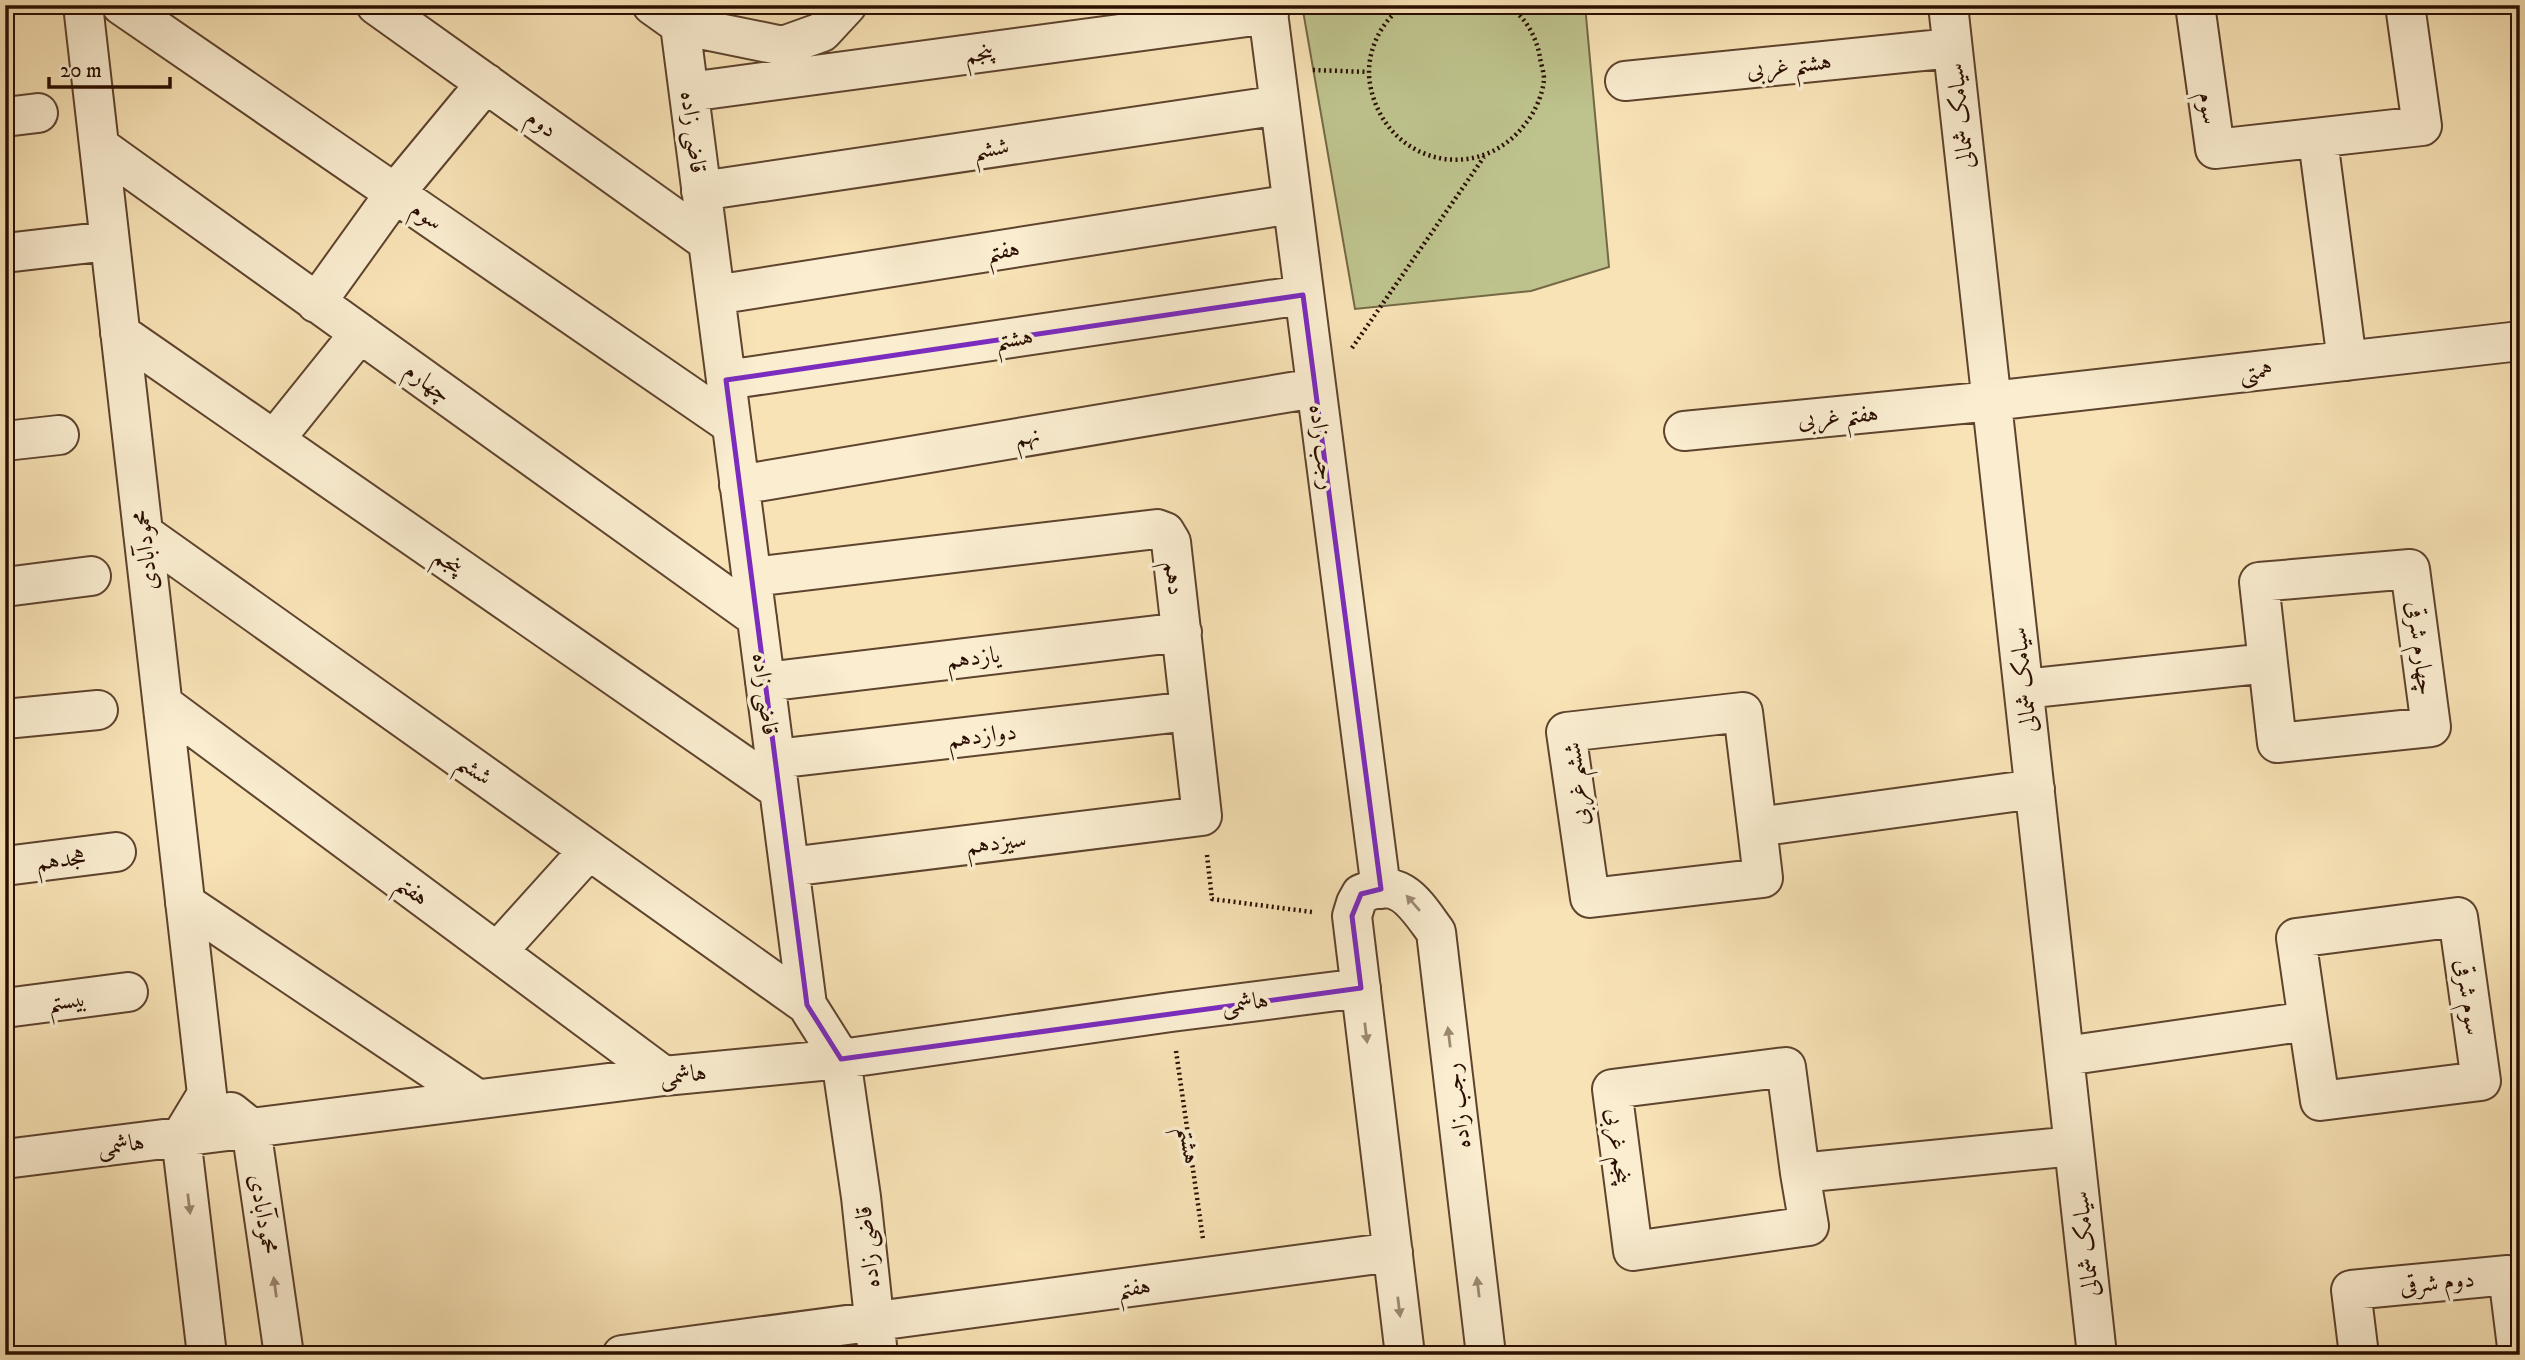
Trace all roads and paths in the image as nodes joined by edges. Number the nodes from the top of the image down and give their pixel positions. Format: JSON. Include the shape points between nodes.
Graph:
{"nodes":[{"id":1,"x":83,"y":5,"type":"edge"},
{"id":2,"x":121,"y":5,"type":"edge"},
{"id":3,"x":376,"y":5,"type":"edge"},
{"id":4,"x":847,"y":5,"type":"edge"},
{"id":5,"x":1404,"y":5,"type":"edge"},
{"id":6,"x":1508,"y":5,"type":"edge"},
{"id":7,"x":1948,"y":5,"type":"edge"},
{"id":8,"x":2195,"y":5,"type":"edge"},
{"id":9,"x":2405,"y":5,"type":"edge"},
{"id":10,"x":1268,"y":10,"type":"edge"},
{"id":11,"x":666,"y":15,"type":"edge"},
{"id":12,"x":1952,"y":48,"type":"junction"},
{"id":13,"x":1368,"y":72,"type":"junction"},
{"id":14,"x":1626,"y":82,"type":"dead end"},
{"id":15,"x":486,"y":83,"type":"junction"},
{"id":16,"x":1278,"y":87,"type":"junction"},
{"id":17,"x":689,"y":92,"type":"junction"},
{"id":18,"x":2318,"y":139,"type":"junction"},
{"id":19,"x":99,"y":146,"type":"junction"},
{"id":20,"x":1485,"y":156,"type":"junction"},
{"id":21,"x":701,"y":191,"type":"junction"},
{"id":22,"x":394,"y":193,"type":"junction"},
{"id":23,"x":1292,"y":204,"type":"junction"},
{"id":24,"x":109,"y":241,"type":"junction"},
{"id":25,"x":708,"y":242,"type":"junction"},
{"id":26,"x":5,"y":253,"type":"edge"},
{"id":27,"x":715,"y":295,"type":"junction"},
{"id":28,"x":1303,"y":295,"type":"junction"},
{"id":29,"x":316,"y":303,"type":"junction"},
{"id":30,"x":120,"y":333,"type":"junction"},
{"id":31,"x":359,"y":333,"type":"junction"},
{"id":32,"x":1308,"y":338,"type":"junction"},
{"id":33,"x":2520,"y":341,"type":"edge"},
{"id":34,"x":2347,"y":361,"type":"junction"},
{"id":35,"x":726,"y":380,"type":"junction"},
{"id":36,"x":1315,"y":388,"type":"junction"},
{"id":37,"x":1992,"y":401,"type":"junction"},
{"id":38,"x":732,"y":425,"type":"junction"},
{"id":39,"x":1684,"y":431,"type":"dead end"},
{"id":40,"x":60,"y":435,"type":"dead end"},
{"id":41,"x":274,"y":440,"type":"junction"},
{"id":42,"x":5,"y":441,"type":"edge"},
{"id":43,"x":739,"y":485,"type":"junction"},
{"id":44,"x":143,"y":533,"type":"junction"},
{"id":45,"x":91,"y":576,"type":"dead end"},
{"id":46,"x":752,"y":577,"type":"junction"},
{"id":47,"x":5,"y":587,"type":"edge"},
{"id":48,"x":757,"y":618,"type":"junction"},
{"id":49,"x":1182,"y":632,"type":"junction"},
{"id":50,"x":2268,"y":663,"type":"junction"},
{"id":51,"x":765,"y":682,"type":"junction"},
{"id":52,"x":2024,"y":690,"type":"junction"},
{"id":53,"x":163,"y":704,"type":"junction"},
{"id":54,"x":99,"y":710,"type":"dead end"},
{"id":55,"x":1190,"y":711,"type":"junction"},
{"id":56,"x":5,"y":719,"type":"edge"},
{"id":57,"x":777,"y":774,"type":"junction"},
{"id":58,"x":2035,"y":789,"type":"junction"},
{"id":59,"x":1202,"y":816,"type":"junction"},
{"id":60,"x":1757,"y":827,"type":"junction"},
{"id":61,"x":589,"y":850,"type":"junction"},
{"id":62,"x":116,"y":852,"type":"dead end"},
{"id":63,"x":5,"y":866,"type":"edge"},
{"id":64,"x":789,"y":867,"type":"junction"},
{"id":65,"x":1381,"y":888,"type":"junction"},
{"id":66,"x":185,"y":903,"type":"junction"},
{"id":67,"x":1352,"y":916,"type":"junction"},
{"id":68,"x":497,"y":952,"type":"junction"},
{"id":69,"x":1361,"y":988,"type":"junction"},
{"id":70,"x":128,"y":992,"type":"dead end"},
{"id":71,"x":807,"y":1005,"type":"junction"},
{"id":72,"x":5,"y":1008,"type":"edge"},
{"id":73,"x":1171,"y":1012,"type":"junction"},
{"id":74,"x":2308,"y":1021,"type":"junction"},
{"id":75,"x":2065,"y":1056,"type":"junction"},
{"id":76,"x":841,"y":1059,"type":"junction"},
{"id":77,"x":664,"y":1076,"type":"junction"},
{"id":78,"x":207,"y":1094,"type":"junction"},
{"id":79,"x":477,"y":1099,"type":"junction"},
{"id":80,"x":251,"y":1128,"type":"junction"},
{"id":81,"x":181,"y":1137,"type":"junction"},
{"id":82,"x":2074,"y":1146,"type":"junction"},
{"id":83,"x":5,"y":1159,"type":"edge"},
{"id":84,"x":1800,"y":1173,"type":"junction"},
{"id":85,"x":1393,"y":1252,"type":"junction"},
{"id":86,"x":1209,"y":1278,"type":"junction"},
{"id":87,"x":876,"y":1337,"type":"edge"},
{"id":88,"x":207,"y":1355,"type":"edge"},
{"id":89,"x":284,"y":1355,"type":"edge"},
{"id":90,"x":622,"y":1355,"type":"edge"},
{"id":91,"x":1405,"y":1355,"type":"edge"},
{"id":92,"x":1486,"y":1355,"type":"edge"},
{"id":93,"x":2097,"y":1355,"type":"edge"},
{"id":94,"x":2360,"y":1355,"type":"edge"},
{"id":95,"x":2518,"y":1355,"type":"edge"}],
"edges":[{"from":1,"to":19,"type":"street","name":"محمودآبادی"},
{"from":2,"to":22,"type":"street","name":"سوم"},
{"from":3,"to":15,"type":"street","name":"دوم"},
{"from":4,"to":11,"type":"street","via":[[822,32],[783,46]]},
{"from":5,"to":13,"type":"path","via":[[1375,40]]},
{"from":6,"to":20,"type":"path","via":[[1519,12],[1538,43],[1544,79],[1535,112],[1514,139]]},
{"from":7,"to":12,"type":"street","name":"سیامک شمالی"},
{"from":8,"to":18,"type":"street","name":"سوم","via":[[2215,149]]},
{"from":9,"to":18,"type":"street","name":"سوم","via":[[2422,126]]},
{"from":10,"to":16,"type":"street","name":"رجب زاده"},
{"from":10,"to":17,"type":"street","name":"پنجم"},
{"from":11,"to":17,"type":"street","name":"قاضی زاده"},
{"from":12,"to":14,"type":"street","name":"هشتم غربی"},
{"from":12,"to":37,"type":"street","name":"سیامک شمالی"},
{"from":13,"to":16,"type":"path"},
{"from":13,"to":20,"type":"path","via":[[1374,104],[1391,132],[1418,152],[1451,160]]},
{"from":15,"to":22,"type":"street"},
{"from":15,"to":25,"type":"street","name":"دوم"},
{"from":16,"to":21,"type":"street","name":"ششم"},
{"from":16,"to":23,"type":"street","name":"رجب زاده"},
{"from":17,"to":21,"type":"street","name":"قاضی زاده"},
{"from":18,"to":34,"type":"street"},
{"from":19,"to":24,"type":"street","name":"محمودآبادی"},
{"from":19,"to":29,"type":"street","name":"چهارم"},
{"from":20,"to":32,"type":"path","via":[[1350,351]]},
{"from":21,"to":25,"type":"street","name":"قاضی زاده"},
{"from":22,"to":29,"type":"street"},
{"from":22,"to":38,"type":"street","name":"سوم"},
{"from":23,"to":27,"type":"street","name":"هفتم"},
{"from":23,"to":28,"type":"street","name":"رجب زاده"},
{"from":24,"to":26,"type":"street"},
{"from":24,"to":30,"type":"street","name":"محمودآبادی"},
{"from":25,"to":27,"type":"street","name":"قاضی زاده"},
{"from":27,"to":35,"type":"street","name":"قاضی زاده"},
{"from":28,"to":32,"type":"street","name":"رجب زاده"},
{"from":28,"to":35,"type":"street","name":"هشتم"},
{"from":29,"to":31,"type":"street","name":"چهارم"},
{"from":30,"to":41,"type":"street","name":"پنجم"},
{"from":30,"to":44,"type":"street","name":"محمودآبادی"},
{"from":31,"to":41,"type":"street"},
{"from":31,"to":48,"type":"street","name":"چهارم"},
{"from":32,"to":36,"type":"street","name":"رجب زاده"},
{"from":33,"to":34,"type":"street","name":"همتی"},
{"from":34,"to":37,"type":"street","name":"همتی"},
{"from":35,"to":38,"type":"street","name":"قاضی زاده"},
{"from":36,"to":43,"type":"street","name":"نهم"},
{"from":36,"to":65,"type":"street","name":"رجب زاده"},
{"from":37,"to":39,"type":"street","name":"هفتم غربی"},
{"from":37,"to":52,"type":"street","name":"سیامک شمالی"},
{"from":38,"to":43,"type":"street","name":"قاضی زاده"},
{"from":40,"to":42,"type":"street"},
{"from":41,"to":57,"type":"street","name":"پنجم"},
{"from":43,"to":46,"type":"street","name":"قاضی زاده"},
{"from":44,"to":53,"type":"street","name":"محمودآبادی"},
{"from":44,"to":61,"type":"street","name":"ششم"},
{"from":45,"to":47,"type":"street"},
{"from":46,"to":48,"type":"street","name":"قاضی زاده"},
{"from":46,"to":49,"type":"street","name":"دهم","via":[[1157,529],[1171,542]]},
{"from":48,"to":51,"type":"street","name":"قاضی زاده"},
{"from":49,"to":51,"type":"street","name":"یازدهم"},
{"from":49,"to":55,"type":"street","name":"دهم"},
{"from":50,"to":50,"type":"street","name":"چهارم شرقی","via":[[2259,582],[2410,569],[2431,727],[2277,743]]},
{"from":50,"to":52,"type":"street"},
{"from":51,"to":57,"type":"street","name":"قاضی زاده"},
{"from":52,"to":58,"type":"street","name":"سیامک شمالی"},
{"from":53,"to":66,"type":"street","name":"محمودآبادی"},
{"from":53,"to":68,"type":"street","name":"هفتم"},
{"from":54,"to":56,"type":"street"},
{"from":55,"to":57,"type":"street","name":"دوازدهم"},
{"from":55,"to":59,"type":"street","name":"دهم"},
{"from":57,"to":64,"type":"street","name":"قاضی زاده"},
{"from":58,"to":60,"type":"street"},
{"from":58,"to":75,"type":"street","name":"سیامک شمالی"},
{"from":59,"to":64,"type":"street","name":"سیزدهم"},
{"from":59,"to":67,"type":"path","via":[[1212,899]]},
{"from":60,"to":60,"type":"street","name":"ششم غربی","via":[[1744,712],[1566,732],[1590,898],[1763,878]]},
{"from":61,"to":68,"type":"street"},
{"from":61,"to":71,"type":"street","name":"ششم"},
{"from":62,"to":63,"type":"street","name":"هجدهم"},
{"from":64,"to":71,"type":"street","name":"قاضی زاده"},
{"from":65,"to":67,"type":"street","via":[[1361,894]]},
{"from":92,"to":65,"type":"street","name":"رجب زاده","one_way":true,"via":[[1436,932],[1405,893]]},
{"from":66,"to":78,"type":"street","name":"محمودآبادی"},
{"from":66,"to":79,"type":"street"},
{"from":67,"to":69,"type":"street"},
{"from":68,"to":77,"type":"street","name":"هفتم"},
{"from":69,"to":73,"type":"street","name":"هاشمی"},
{"from":69,"to":85,"type":"street","one_way":true},
{"from":70,"to":72,"type":"street","name":"بیستم"},
{"from":71,"to":76,"type":"street","name":"قاضی زاده"},
{"from":73,"to":76,"type":"street","name":"هاشمی"},
{"from":73,"to":86,"type":"path","name":"هشتم"},
{"from":74,"to":74,"type":"street","name":"سوم شرقی","via":[[2296,938],[2458,917],[2481,1081],[2320,1101]]},
{"from":74,"to":75,"type":"street"},
{"from":75,"to":82,"type":"street","name":"سیامک شمالی"},
{"from":76,"to":77,"type":"street","name":"هاشمی"},
{"from":76,"to":87,"type":"street","name":"قاضی زاده"},
{"from":77,"to":79,"type":"street","name":"هاشمی"},
{"from":78,"to":80,"type":"street"},
{"from":78,"to":81,"type":"street"},
{"from":79,"to":80,"type":"street","name":"هاشمی"},
{"from":80,"to":81,"type":"street","name":"هاشمی"},
{"from":89,"to":80,"type":"street","name":"محمودآبادی","one_way":true},
{"from":81,"to":83,"type":"street","name":"هاشمی"},
{"from":81,"to":88,"type":"street","one_way":true},
{"from":82,"to":84,"type":"street"},
{"from":82,"to":93,"type":"street","name":"سیامک شمالی"},
{"from":84,"to":84,"type":"street","name":"پنجم غربی","via":[[1786,1068],[1612,1090],[1633,1251],[1810,1226]]},
{"from":85,"to":86,"type":"street","name":"هفتم"},
{"from":85,"to":91,"type":"street","one_way":true},
{"from":86,"to":87,"type":"street","name":"هفتم"},
{"from":87,"to":90,"type":"street","name":"هفتم"},
{"from":94,"to":95,"type":"street","name":"دوم شرقی","via":[[2351,1290],[2508,1275]]}]}
